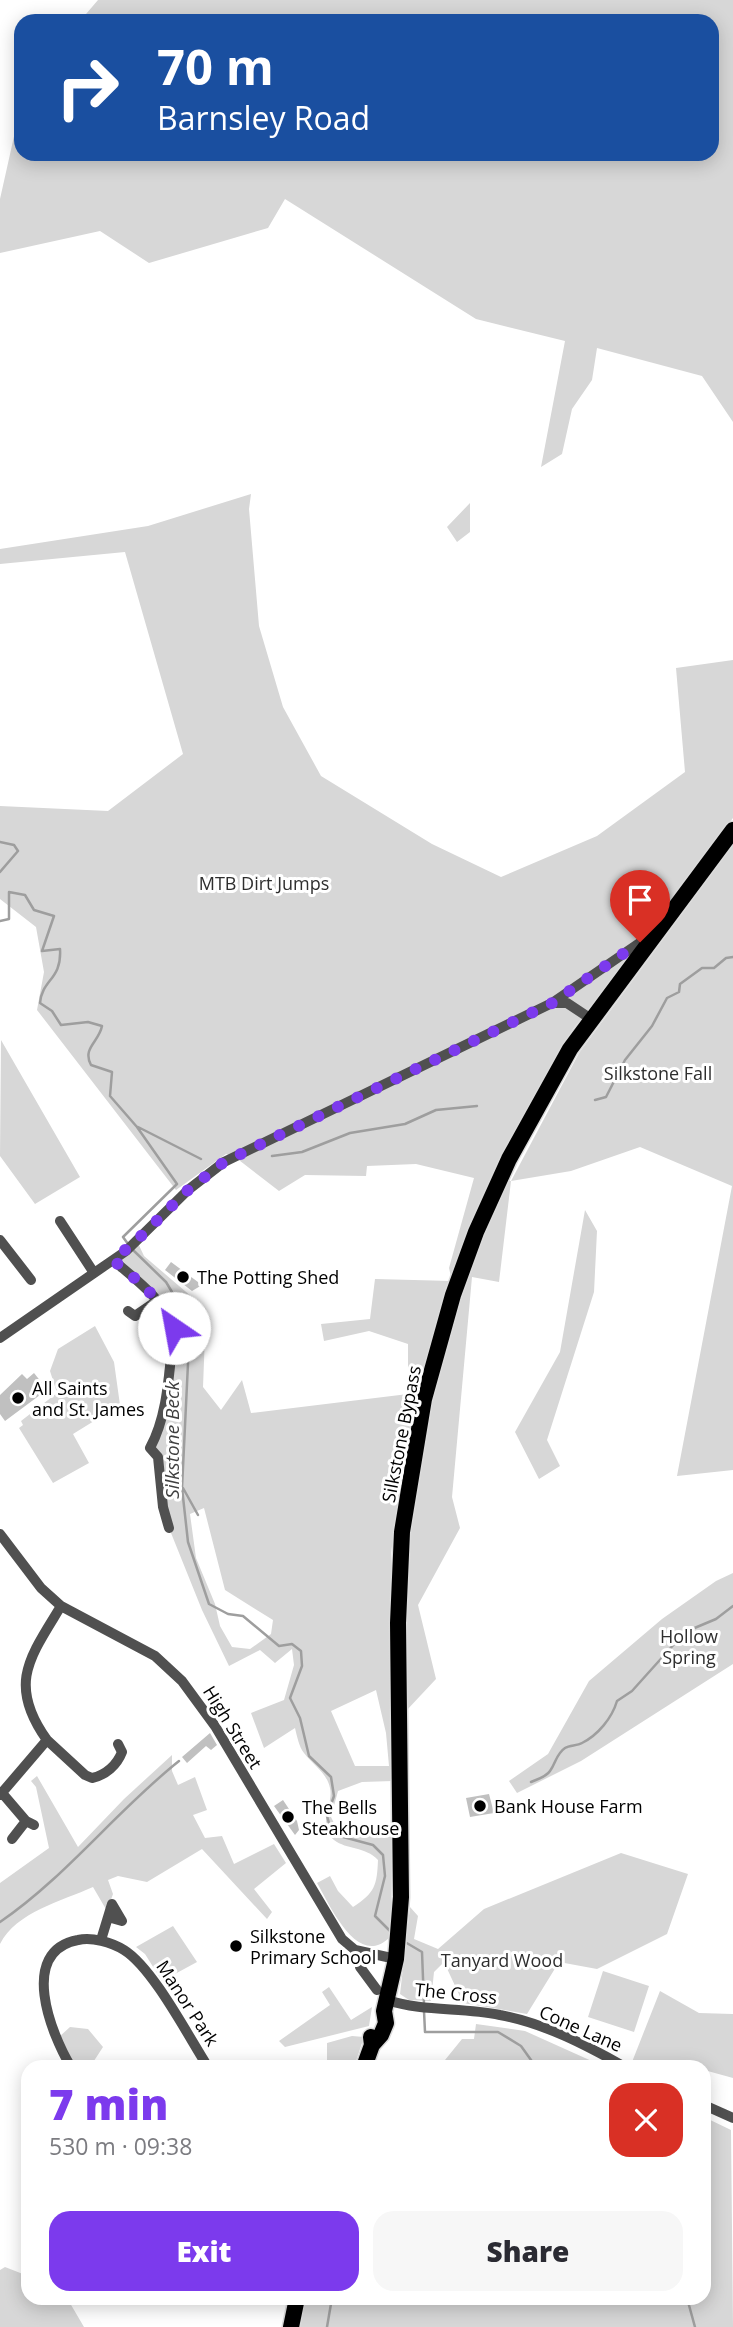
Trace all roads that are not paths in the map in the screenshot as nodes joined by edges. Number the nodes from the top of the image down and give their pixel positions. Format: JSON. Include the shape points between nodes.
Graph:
{"nodes":[{"id":1,"x":733,"y":830,"type":"edge"},
{"id":2,"x":656,"y":931,"type":"junction"},
{"id":3,"x":552,"y":1003,"type":"junction"},
{"id":4,"x":592,"y":1019,"type":"junction"},
{"id":5,"x":60,"y":1221,"type":"dead end"},
{"id":6,"x":2,"y":1246,"type":"edge"},
{"id":7,"x":113,"y":1260,"type":"junction"},
{"id":8,"x":94,"y":1273,"type":"junction"},
{"id":9,"x":31,"y":1280,"type":"dead end"},
{"id":10,"x":157,"y":1301,"type":"junction"},
{"id":11,"x":134,"y":1317,"type":"dead end"},
{"id":12,"x":0,"y":1338,"type":"edge"},
{"id":13,"x":169,"y":1528,"type":"dead end"},
{"id":14,"x":0,"y":1534,"type":"edge"},
{"id":15,"x":61,"y":1606,"type":"junction"},
{"id":16,"x":47,"y":1740,"type":"junction"},
{"id":17,"x":124,"y":1749,"type":"dead end"},
{"id":18,"x":92,"y":1778,"type":"junction"},
{"id":19,"x":95,"y":1791,"type":"dead end"},
{"id":20,"x":1,"y":1794,"type":"edge"},
{"id":21,"x":12,"y":1839,"type":"dead end"},
{"id":22,"x":108,"y":1917,"type":"dead end"},
{"id":23,"x":101,"y":1940,"type":"junction"},
{"id":24,"x":362,"y":1952,"type":"junction"},
{"id":25,"x":396,"y":1959,"type":"junction"},
{"id":26,"x":379,"y":1993,"type":"junction"},
{"id":27,"x":523,"y":2021,"type":"joint"},
{"id":28,"x":68,"y":2060,"type":"edge"},
{"id":29,"x":204,"y":2060,"type":"edge"},
{"id":30,"x":367,"y":2060,"type":"edge"},
{"id":31,"x":612,"y":2060,"type":"edge"},
{"id":32,"x":711,"y":2108,"type":"edge"},
{"id":33,"x":733,"y":2118,"type":"edge"},
{"id":34,"x":295,"y":2305,"type":"edge"},
{"id":35,"x":290,"y":2327,"type":"edge"}],
"edges":[{"from":1,"to":2,"type":"highway","name":"Silkstone Bypass"},
{"from":2,"to":3,"type":"street"},
{"from":2,"to":4,"type":"highway","name":"Silkstone Bypass"},
{"from":3,"to":4,"type":"street","via":[[567,1003]]},
{"from":3,"to":7,"type":"street","via":[[224,1162]]},
{"from":4,"to":25,"type":"highway","name":"Silkstone Bypass","via":[[570,1049],[509,1159],[476,1232],[424,1399],[402,1532],[398,1623],[401,1897]]},
{"from":5,"to":8,"type":"street"},
{"from":6,"to":9,"type":"street"},
{"from":7,"to":8,"type":"street"},
{"from":7,"to":10,"type":"street"},
{"from":8,"to":12,"type":"street"},
{"from":10,"to":11,"type":"street"},
{"from":10,"to":13,"type":"street","via":[[174,1328],[158,1434],[145,1450],[158,1457]]},
{"from":14,"to":15,"type":"street","name":"High Street","via":[[41,1588]]},
{"from":15,"to":16,"type":"street","via":[[32,1654],[25,1679],[29,1712]]},
{"from":15,"to":24,"type":"street","name":"High Street","via":[[155,1656],[183,1681],[215,1726],[342,1939]]},
{"from":16,"to":18,"type":"street"},
{"from":16,"to":20,"type":"street"},
{"from":17,"to":18,"type":"street","via":[[107,1771]]},
{"from":18,"to":19,"type":"street"},
{"from":20,"to":21,"type":"street","via":[[30,1823]]},
{"from":22,"to":23,"type":"street"},
{"from":23,"to":28,"type":"street","via":[[68,1941],[47,1963],[45,2005]]},
{"from":23,"to":29,"type":"street","name":"Manor Park","via":[[140,1961]]},
{"from":24,"to":25,"type":"street","name":"High Street"},
{"from":24,"to":26,"type":"street","via":[[360,1967]]},
{"from":25,"to":26,"type":"highway","name":"Silkstone Bypass"},
{"from":26,"to":27,"type":"street","name":"The Cross","via":[[413,2007]]},
{"from":26,"to":30,"type":"highway","name":"Silkstone Bypass"},
{"from":27,"to":31,"type":"street","name":"Cone Lane","via":[[571,2038]]},
{"from":32,"to":33,"type":"street"},
{"from":34,"to":35,"type":"highway"}]}
